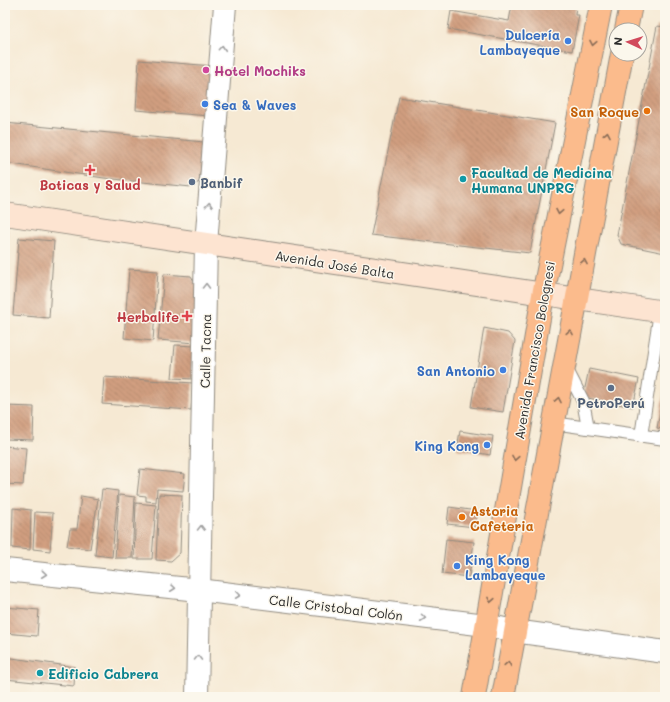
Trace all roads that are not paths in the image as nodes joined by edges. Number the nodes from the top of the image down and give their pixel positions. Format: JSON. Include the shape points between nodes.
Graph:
{"nodes":[{"id":1,"x":225,"y":5,"type":"edge"},
{"id":2,"x":601,"y":5,"type":"edge"},
{"id":3,"x":631,"y":5,"type":"edge"},
{"id":4,"x":628,"y":22,"type":"edge"},
{"id":5,"x":621,"y":62,"type":"edge"},
{"id":6,"x":5,"y":214,"type":"edge"},
{"id":7,"x":206,"y":244,"type":"junction"},
{"id":8,"x":543,"y":295,"type":"junction"},
{"id":9,"x":577,"y":300,"type":"junction"},
{"id":10,"x":662,"y":312,"type":"edge"},
{"id":11,"x":564,"y":365,"type":"junction"},
{"id":12,"x":554,"y":423,"type":"junction"},
{"id":13,"x":588,"y":428,"type":"junction"},
{"id":14,"x":641,"y":436,"type":"junction"},
{"id":15,"x":665,"y":439,"type":"edge"},
{"id":16,"x":5,"y":570,"type":"edge"},
{"id":17,"x":199,"y":590,"type":"junction"},
{"id":18,"x":486,"y":625,"type":"junction"},
{"id":19,"x":514,"y":631,"type":"junction"},
{"id":20,"x":665,"y":652,"type":"edge"},
{"id":21,"x":197,"y":697,"type":"edge"},
{"id":22,"x":474,"y":697,"type":"edge"},
{"id":23,"x":503,"y":697,"type":"edge"}],
"edges":[{"from":7,"to":1,"type":"street","name":"Calle Tacna","one_way":true},
{"from":2,"to":8,"type":"main road","name":"Avenida Francisco Bolognesi","one_way":true},
{"from":3,"to":4,"type":"main road"},
{"from":9,"to":5,"type":"main road","one_way":true},
{"from":6,"to":7,"type":"main road","name":"Avenida José Balta"},
{"from":7,"to":8,"type":"main road","name":"Avenida José Balta"},
{"from":17,"to":7,"type":"street","name":"Calle Tacna","one_way":true},
{"from":8,"to":9,"type":"main road","name":"Avenida José Balta"},
{"from":8,"to":18,"type":"main road","name":"Avenida Francisco Bolognesi","one_way":true},
{"from":9,"to":10,"type":"main road","name":"Avenida José Balta"},
{"from":11,"to":9,"type":"main road","one_way":true},
{"from":10,"to":14,"type":"lane"},
{"from":12,"to":11,"type":"main road","one_way":true},
{"from":11,"to":13,"type":"lane","via":[[583,401]]},
{"from":12,"to":13,"type":"lane"},
{"from":12,"to":19,"type":"main road"},
{"from":13,"to":14,"type":"lane"},
{"from":14,"to":15,"type":"lane"},
{"from":16,"to":17,"type":"street","name":"Calle Cristobal Colón","one_way":true},
{"from":17,"to":18,"type":"street","name":"Calle Cristobal Colón","one_way":true},
{"from":21,"to":17,"type":"street","name":"Calle Tacna","one_way":true},
{"from":18,"to":19,"type":"street","name":"Calle Cristobal Colón"},
{"from":18,"to":22,"type":"main road","name":"Avenida Francisco Bolognesi"},
{"from":19,"to":20,"type":"street","name":"Calle Cristobal Colón"},
{"from":23,"to":19,"type":"main road","one_way":true}]}
